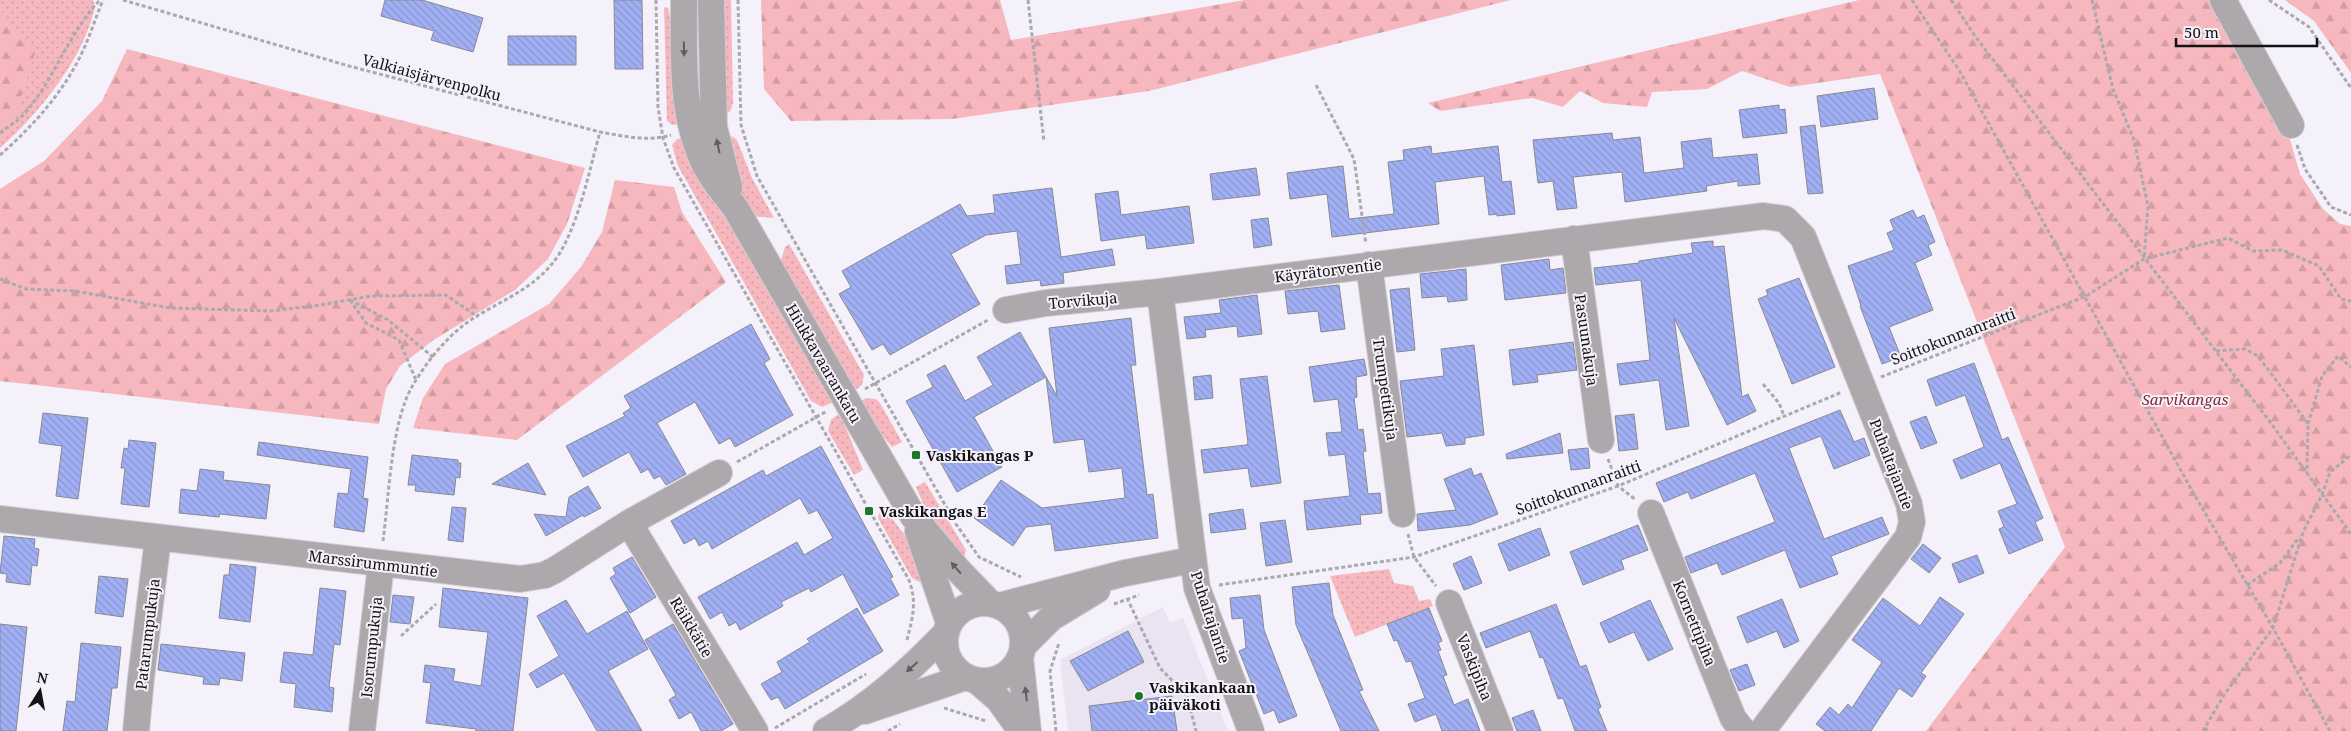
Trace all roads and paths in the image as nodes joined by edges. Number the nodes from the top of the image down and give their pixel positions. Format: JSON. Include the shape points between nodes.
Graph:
{"nodes":[{"id":1,"x":101,"y":0,"type":"edge"},
{"id":2,"x":123,"y":0,"type":"edge"},
{"id":3,"x":656,"y":0,"type":"edge"},
{"id":4,"x":684,"y":0,"type":"edge"},
{"id":5,"x":711,"y":0,"type":"edge"},
{"id":6,"x":738,"y":0,"type":"edge"},
{"id":7,"x":1028,"y":0,"type":"edge"},
{"id":8,"x":1912,"y":0,"type":"edge"},
{"id":9,"x":1951,"y":0,"type":"edge"},
{"id":10,"x":2092,"y":0,"type":"edge"},
{"id":11,"x":2223,"y":0,"type":"edge"},
{"id":12,"x":2269,"y":0,"type":"edge"},
{"id":13,"x":1316,"y":85,"type":"dead end"},
{"id":14,"x":2351,"y":88,"type":"edge"},
{"id":15,"x":741,"y":125,"type":"junction"},
{"id":16,"x":2291,"y":125,"type":"joint"},
{"id":17,"x":702,"y":128,"type":"junction"},
{"id":18,"x":600,"y":132,"type":"junction"},
{"id":19,"x":0,"y":133,"type":"edge"},
{"id":20,"x":662,"y":138,"type":"junction"},
{"id":21,"x":1044,"y":142,"type":"dead end"},
{"id":22,"x":0,"y":155,"type":"edge"},
{"id":23,"x":2351,"y":215,"type":"edge"},
{"id":24,"x":1764,"y":216,"type":"joint"},
{"id":25,"x":1574,"y":239,"type":"junction"},
{"id":26,"x":2144,"y":259,"type":"junction"},
{"id":27,"x":1369,"y":265,"type":"junction"},
{"id":28,"x":0,"y":279,"type":"edge"},
{"id":29,"x":1160,"y":292,"type":"junction"},
{"id":30,"x":2086,"y":296,"type":"junction"},
{"id":31,"x":350,"y":300,"type":"junction"},
{"id":32,"x":2351,"y":301,"type":"edge"},
{"id":33,"x":1006,"y":310,"type":"joint"},
{"id":34,"x":478,"y":317,"type":"junction"},
{"id":35,"x":2215,"y":352,"type":"junction"},
{"id":36,"x":433,"y":357,"type":"junction"},
{"id":37,"x":2351,"y":367,"type":"edge"},
{"id":38,"x":416,"y":380,"type":"junction"},
{"id":39,"x":875,"y":383,"type":"junction"},
{"id":40,"x":1763,"y":384,"type":"dead end"},
{"id":41,"x":1861,"y":384,"type":"junction"},
{"id":42,"x":1784,"y":416,"type":"junction"},
{"id":43,"x":815,"y":417,"type":"junction"},
{"id":44,"x":2308,"y":424,"type":"junction"},
{"id":45,"x":1601,"y":440,"type":"joint"},
{"id":46,"x":2351,"y":455,"type":"edge"},
{"id":47,"x":719,"y":472,"type":"joint"},
{"id":48,"x":2307,"y":473,"type":"junction"},
{"id":49,"x":1618,"y":486,"type":"junction"},
{"id":50,"x":2322,"y":494,"type":"junction"},
{"id":51,"x":1651,"y":513,"type":"joint"},
{"id":52,"x":1402,"y":514,"type":"joint"},
{"id":53,"x":913,"y":516,"type":"junction"},
{"id":54,"x":0,"y":519,"type":"edge"},
{"id":55,"x":629,"y":523,"type":"junction"},
{"id":56,"x":2303,"y":532,"type":"junction"},
{"id":57,"x":2351,"y":534,"type":"edge"},
{"id":58,"x":158,"y":538,"type":"junction"},
{"id":59,"x":979,"y":557,"type":"dead end"},
{"id":60,"x":1414,"y":557,"type":"junction"},
{"id":61,"x":1192,"y":560,"type":"junction"},
{"id":62,"x":381,"y":564,"type":"junction"},
{"id":63,"x":1126,"y":585,"type":"junction"},
{"id":64,"x":2248,"y":585,"type":"junction"},
{"id":65,"x":1198,"y":588,"type":"junction"},
{"id":66,"x":1146,"y":593,"type":"dead end"},
{"id":67,"x":1449,"y":603,"type":"joint"},
{"id":68,"x":436,"y":604,"type":"dead end"},
{"id":69,"x":995,"y":604,"type":"junction"},
{"id":70,"x":1110,"y":606,"type":"dead end"},
{"id":71,"x":947,"y":628,"type":"junction"},
{"id":72,"x":2273,"y":628,"type":"junction"},
{"id":73,"x":401,"y":636,"type":"dead end"},
{"id":74,"x":906,"y":644,"type":"dead end"},
{"id":75,"x":1022,"y":651,"type":"junction"},
{"id":76,"x":870,"y":672,"type":"dead end"},
{"id":77,"x":971,"y":679,"type":"junction"},
{"id":78,"x":943,"y":708,"type":"dead end"},
{"id":79,"x":859,"y":712,"type":"junction"},
{"id":80,"x":989,"y":722,"type":"dead end"},
{"id":81,"x":136,"y":731,"type":"edge"},
{"id":82,"x":362,"y":731,"type":"edge"},
{"id":83,"x":754,"y":731,"type":"edge"},
{"id":84,"x":770,"y":731,"type":"edge"},
{"id":85,"x":826,"y":731,"type":"edge"},
{"id":86,"x":1021,"y":731,"type":"edge"},
{"id":87,"x":1028,"y":731,"type":"edge"},
{"id":88,"x":1196,"y":731,"type":"edge"},
{"id":89,"x":1251,"y":731,"type":"edge"},
{"id":90,"x":1500,"y":731,"type":"edge"},
{"id":91,"x":1743,"y":731,"type":"edge"},
{"id":92,"x":1762,"y":731,"type":"edge"},
{"id":93,"x":2203,"y":731,"type":"edge"},
{"id":94,"x":2330,"y":731,"type":"edge"}],
"edges":[{"from":1,"to":19,"type":"path","via":[[85,16],[45,83],[19,118]]},
{"from":1,"to":22,"type":"path","via":[[80,57],[52,102]]},
{"from":2,"to":18,"type":"path","name":"Valkiaisjärvenpolku","via":[[349,66]]},
{"from":3,"to":20,"type":"path","via":[[658,107]]},
{"from":4,"to":17,"type":"street","name":"Hiukkavaarankatu","one_way":true,"via":[[684,82]]},
{"from":5,"to":17,"type":"street","name":"Hiukkavaarankatu"},
{"from":6,"to":15,"type":"path"},
{"from":7,"to":21,"type":"path"},
{"from":8,"to":30,"type":"path","via":[[1960,70]]},
{"from":9,"to":26,"type":"path"},
{"from":10,"to":26,"type":"path","via":[[2113,89],[2134,140],[2146,196]]},
{"from":11,"to":16,"type":"street"},
{"from":12,"to":14,"type":"path","via":[[2309,27]]},
{"from":13,"to":27,"type":"path","via":[[1354,159]]},
{"from":15,"to":17,"type":"path","name":"Valkiaisjärvenpolku"},
{"from":15,"to":39,"type":"path","via":[[757,176]]},
{"from":16,"to":23,"type":"path","via":[[2305,169],[2331,207]]},
{"from":17,"to":20,"type":"path","name":"Valkiaisjärvenpolku"},
{"from":17,"to":53,"type":"street","name":"Hiukkavaarankatu","via":[[736,210]]},
{"from":18,"to":20,"type":"path","name":"Valkiaisjärvenpolku"},
{"from":18,"to":34,"type":"path","via":[[573,226],[557,257],[517,295]]},
{"from":20,"to":43,"type":"path","via":[[696,209]]},
{"from":24,"to":25,"type":"street","name":"Käyrätorventie"},
{"from":24,"to":41,"type":"street","name":"Puhaltajantie","via":[[1785,219],[1803,237]]},
{"from":25,"to":27,"type":"street","name":"Käyrätorventie"},
{"from":25,"to":45,"type":"street","name":"Pasuunakuja"},
{"from":26,"to":30,"type":"path","name":"Soittokunnanraitti"},
{"from":26,"to":32,"type":"path","name":"Soittokunnanraitti","via":[[2228,238],[2253,251],[2282,250],[2319,266],[2341,299]]},
{"from":26,"to":35,"type":"path"},
{"from":27,"to":29,"type":"street","name":"Käyrätorventie"},
{"from":27,"to":52,"type":"street","name":"Trumpettikuja"},
{"from":28,"to":31,"type":"path","via":[[26,289],[75,290],[170,308],[271,310]]},
{"from":29,"to":33,"type":"street","name":"Torvikuja"},
{"from":29,"to":61,"type":"street"},
{"from":30,"to":41,"type":"path","name":"Soittokunnanraitti"},
{"from":30,"to":64,"type":"path","via":[[2195,496]]},
{"from":31,"to":34,"type":"path","via":[[371,296],[446,295]]},
{"from":31,"to":36,"type":"path","via":[[388,320]]},
{"from":31,"to":38,"type":"path","via":[[366,323],[399,340]]},
{"from":33,"to":39,"type":"path"},
{"from":34,"to":36,"type":"path","via":[[442,344]]},
{"from":35,"to":44,"type":"path","via":[[2245,350],[2258,356]]},
{"from":35,"to":48,"type":"path"},
{"from":36,"to":38,"type":"path"},
{"from":37,"to":44,"type":"path","via":[[2338,356],[2322,376]]},
{"from":38,"to":62,"type":"path","via":[[402,409],[396,436]]},
{"from":39,"to":59,"type":"path","via":[[956,524]]},
{"from":40,"to":42,"type":"path","via":[[1779,403]]},
{"from":41,"to":42,"type":"path","name":"Soittokunnanraitti"},
{"from":41,"to":92,"type":"street","name":"Puhaltajantie","via":[[1909,504],[1912,514],[1908,538]]},
{"from":42,"to":49,"type":"path","name":"Soittokunnanraitti"},
{"from":43,"to":47,"type":"path"},
{"from":43,"to":74,"type":"path","via":[[908,580],[914,595],[914,616]]},
{"from":44,"to":48,"type":"path"},
{"from":45,"to":49,"type":"path"},
{"from":46,"to":50,"type":"path","via":[[2330,472]]},
{"from":47,"to":55,"type":"street","name":"Marssirummuntie"},
{"from":48,"to":50,"type":"path"},
{"from":49,"to":51,"type":"path"},
{"from":49,"to":60,"type":"path","name":"Soittokunnanraitti"},
{"from":50,"to":56,"type":"path"},
{"from":50,"to":57,"type":"path"},
{"from":51,"to":91,"type":"street","name":"Kornettipiha","via":[[1732,718]]},
{"from":52,"to":60,"type":"path"},
{"from":69,"to":53,"type":"street","name":"Hiukkavaarankatu","one_way":true,"via":[[959,571]]},
{"from":53,"to":71,"type":"street","name":"Hiukkavaarankatu"},
{"from":54,"to":58,"type":"street","name":"Marssirummuntie"},
{"from":55,"to":62,"type":"street","name":"Marssirummuntie","via":[[555,570],[533,578],[503,578]]},
{"from":55,"to":83,"type":"street","name":"Räikkätie"},
{"from":56,"to":64,"type":"path","via":[[2280,562]]},
{"from":56,"to":72,"type":"path"},
{"from":58,"to":62,"type":"street","name":"Marssirummuntie"},
{"from":58,"to":81,"type":"street","name":"Patarumpukuja"},
{"from":60,"to":65,"type":"path","name":"Soittokunnanraitti"},
{"from":60,"to":67,"type":"path"},
{"from":61,"to":63,"type":"street"},
{"from":61,"to":65,"type":"street","name":"Puhaltajantie"},
{"from":62,"to":82,"type":"street","name":"Isorumpukuja"},
{"from":63,"to":66,"type":"path"},
{"from":63,"to":69,"type":"street"},
{"from":63,"to":70,"type":"path"},
{"from":63,"to":75,"type":"street","via":[[1051,618]]},
{"from":63,"to":88,"type":"path","via":[[1160,668],[1187,696]]},
{"from":64,"to":72,"type":"path"},
{"from":65,"to":89,"type":"street","name":"Puhaltajantie"},
{"from":67,"to":90,"type":"street","name":"Vaskipiha"},
{"from":68,"to":73,"type":"path"},
{"from":69,"to":71,"type":"street","via":[[981,603],[963,608]]},
{"from":69,"to":75,"type":"street","via":[[1014,617],[1019,625]]},
{"from":71,"to":77,"type":"street","via":[[945,648],[950,662]]},
{"from":71,"to":79,"type":"street","one_way":true,"via":[[913,667]]},
{"from":72,"to":93,"type":"path","via":[[2224,695]]},
{"from":72,"to":94,"type":"path"},
{"from":75,"to":77,"type":"street","via":[[1007,674],[998,679]]},
{"from":87,"to":75,"type":"street","one_way":true},
{"from":76,"to":84,"type":"path"},
{"from":77,"to":79,"type":"street","via":[[927,689],[897,702]]},
{"from":77,"to":86,"type":"street","via":[[999,700]]},
{"from":78,"to":80,"type":"path"},
{"from":79,"to":85,"type":"street"}]}
